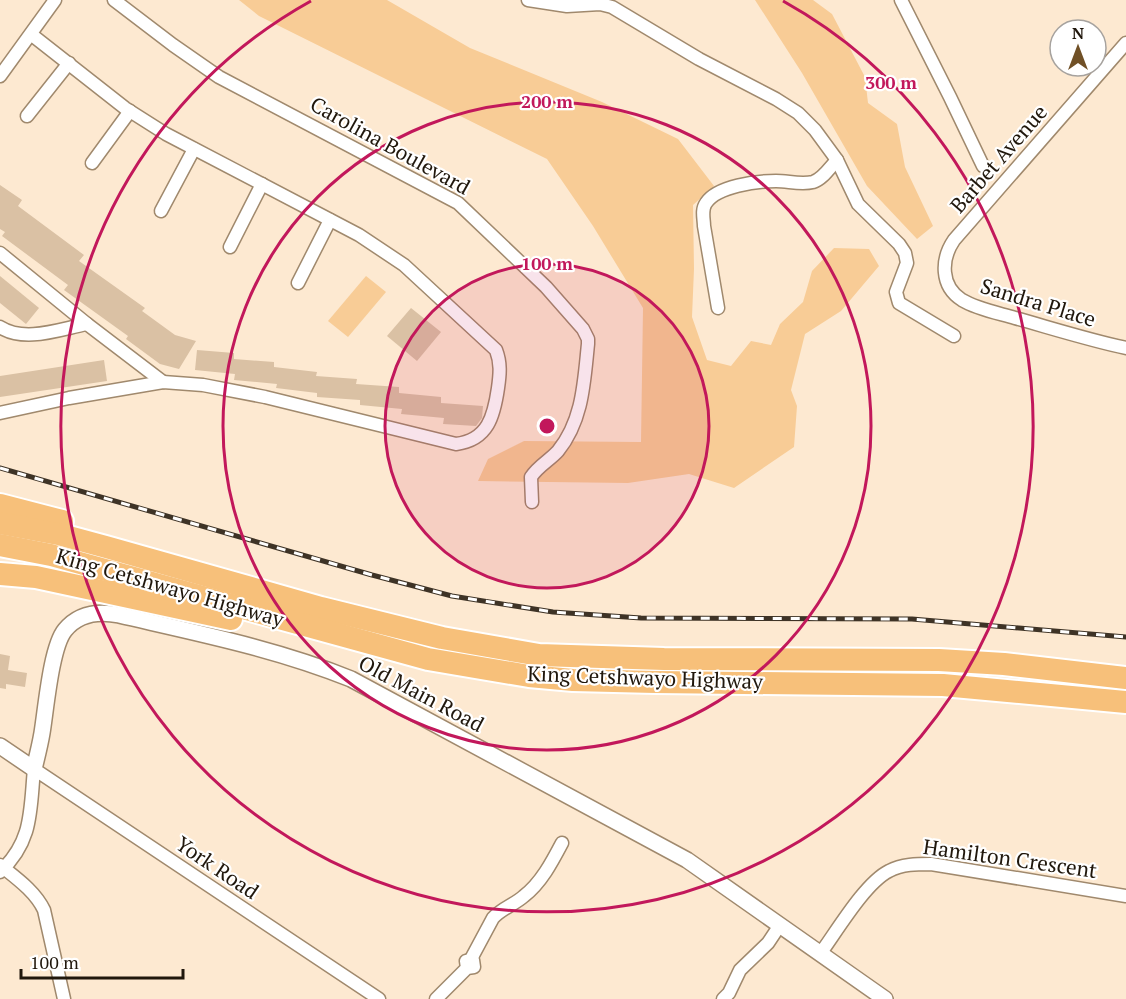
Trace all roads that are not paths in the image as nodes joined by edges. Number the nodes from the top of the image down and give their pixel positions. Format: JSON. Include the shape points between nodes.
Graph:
{"nodes":[{"id":1,"x":55,"y":0,"type":"edge"},
{"id":2,"x":114,"y":0,"type":"edge"},
{"id":3,"x":528,"y":0,"type":"edge"},
{"id":4,"x":901,"y":0,"type":"edge"},
{"id":5,"x":32,"y":34,"type":"junction"},
{"id":6,"x":1126,"y":43,"type":"edge"},
{"id":7,"x":69,"y":63,"type":"junction"},
{"id":8,"x":2,"y":69,"type":"edge"},
{"id":9,"x":130,"y":111,"type":"junction"},
{"id":10,"x":27,"y":116,"type":"dead end"},
{"id":11,"x":194,"y":148,"type":"junction"},
{"id":12,"x":837,"y":160,"type":"junction"},
{"id":13,"x":92,"y":163,"type":"dead end"},
{"id":14,"x":983,"y":166,"type":"dead end"},
{"id":15,"x":262,"y":184,"type":"junction"},
{"id":16,"x":161,"y":211,"type":"dead end"},
{"id":17,"x":330,"y":220,"type":"junction"},
{"id":18,"x":230,"y":247,"type":"dead end"},
{"id":19,"x":0,"y":253,"type":"edge"},
{"id":20,"x":946,"y":281,"type":"joint"},
{"id":21,"x":298,"y":283,"type":"dead end"},
{"id":22,"x":718,"y":308,"type":"dead end"},
{"id":23,"x":87,"y":324,"type":"junction"},
{"id":24,"x":0,"y":327,"type":"edge"},
{"id":25,"x":954,"y":336,"type":"dead end"},
{"id":26,"x":1126,"y":348,"type":"edge"},
{"id":27,"x":163,"y":382,"type":"junction"},
{"id":28,"x":0,"y":413,"type":"edge"},
{"id":29,"x":532,"y":502,"type":"dead end"},
{"id":30,"x":0,"y":505,"type":"edge"},
{"id":31,"x":0,"y":523,"type":"edge"},
{"id":32,"x":0,"y":545,"type":"edge"},
{"id":33,"x":0,"y":574,"type":"edge"},
{"id":34,"x":364,"y":618,"type":"junction"},
{"id":35,"x":368,"y":644,"type":"junction"},
{"id":36,"x":1126,"y":678,"type":"edge"},
{"id":37,"x":1126,"y":702,"type":"edge"},
{"id":38,"x":42,"y":732,"type":"junction"},
{"id":39,"x":0,"y":746,"type":"edge"},
{"id":40,"x":14,"y":754,"type":"junction"},
{"id":41,"x":34,"y":769,"type":"junction"},
{"id":42,"x":562,"y":843,"type":"dead end"},
{"id":43,"x":1,"y":868,"type":"edge"},
{"id":44,"x":1126,"y":896,"type":"edge"},
{"id":45,"x":780,"y":925,"type":"junction"},
{"id":46,"x":820,"y":954,"type":"junction"},
{"id":47,"x":64,"y":999,"type":"edge"},
{"id":48,"x":379,"y":999,"type":"edge"},
{"id":49,"x":436,"y":999,"type":"edge"},
{"id":50,"x":723,"y":999,"type":"edge"},
{"id":51,"x":885,"y":999,"type":"edge"}],
"edges":[{"from":1,"to":5,"type":"street"},
{"from":2,"to":29,"type":"street","name":"Carolina Boulevard","via":[[219,76],[459,203],[546,287],[583,329],[588,344],[580,408],[562,445],[531,477]]},
{"from":3,"to":12,"type":"street","via":[[612,7],[798,113]]},
{"from":4,"to":14,"type":"street"},
{"from":5,"to":7,"type":"street"},
{"from":5,"to":8,"type":"street"},
{"from":6,"to":20,"type":"street","name":"Barbet Avenue","via":[[954,240],[945,257]]},
{"from":7,"to":9,"type":"street"},
{"from":7,"to":10,"type":"street"},
{"from":9,"to":11,"type":"street"},
{"from":9,"to":13,"type":"street"},
{"from":11,"to":15,"type":"street"},
{"from":11,"to":16,"type":"street"},
{"from":12,"to":22,"type":"street","via":[[816,181],[754,182],[716,195],[706,204],[704,226]]},
{"from":12,"to":25,"type":"street","via":[[858,204],[906,253],[907,263],[896,292],[899,303]]},
{"from":15,"to":17,"type":"street"},
{"from":15,"to":18,"type":"street"},
{"from":17,"to":21,"type":"street"},
{"from":17,"to":27,"type":"street","via":[[404,265],[496,350],[500,375],[493,415],[480,434],[456,444],[265,397]]},
{"from":19,"to":23,"type":"street"},
{"from":20,"to":26,"type":"street","name":"Sandra Place","via":[[962,300],[976,306]]},
{"from":23,"to":24,"type":"street","via":[[27,335]]},
{"from":23,"to":27,"type":"street"},
{"from":27,"to":28,"type":"street"},
{"from":30,"to":34,"type":"highway","via":[[125,539]]},
{"from":31,"to":34,"type":"highway","name":"King Cetshwayo Highway","via":[[58,534]]},
{"from":32,"to":35,"type":"highway","name":"King Cetshwayo Highway","via":[[51,555]]},
{"from":33,"to":35,"type":"highway","via":[[36,577],[330,640]]},
{"from":34,"to":36,"type":"highway","name":"King Cetshwayo Highway","via":[[442,638],[539,655],[951,661]]},
{"from":35,"to":37,"type":"highway","name":"King Cetshwayo Highway","via":[[474,668],[573,680],[943,685]]},
{"from":38,"to":40,"type":"street","via":[[32,745]]},
{"from":38,"to":41,"type":"street","name":"Old Main Road"},
{"from":38,"to":45,"type":"street","name":"Old Main Road","via":[[61,636],[87,615],[106,612],[278,654],[351,679],[678,855]]},
{"from":39,"to":40,"type":"street"},
{"from":40,"to":41,"type":"street"},
{"from":41,"to":43,"type":"street","via":[[27,832],[22,845]]},
{"from":41,"to":48,"type":"street","name":"York Road"},
{"from":42,"to":49,"type":"street","via":[[531,890],[493,918],[469,964]]},
{"from":43,"to":47,"type":"street","via":[[26,887],[44,910]]},
{"from":44,"to":46,"type":"street","name":"Hamilton Crescent","via":[[941,865],[906,866],[877,879]]},
{"from":45,"to":46,"type":"street","name":"Old Main Road"},
{"from":45,"to":50,"type":"street","via":[[740,970]]},
{"from":46,"to":51,"type":"street","name":"Old Main Road"}]}
